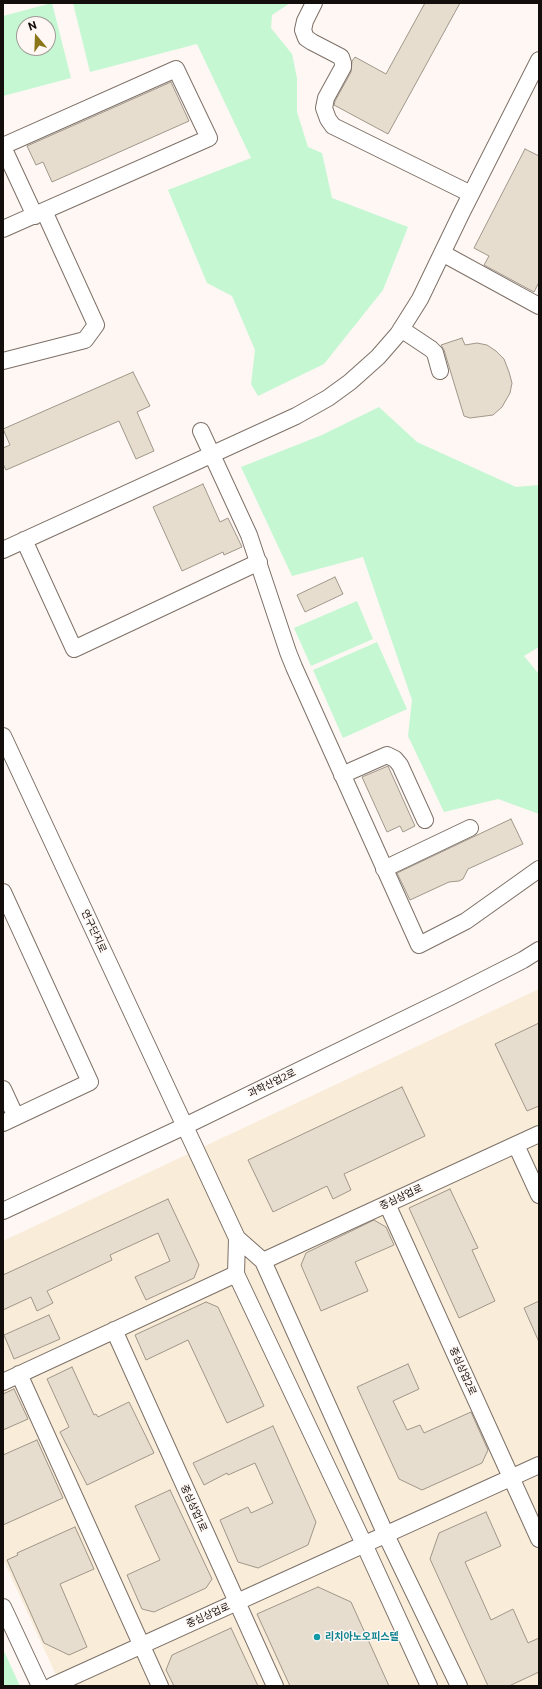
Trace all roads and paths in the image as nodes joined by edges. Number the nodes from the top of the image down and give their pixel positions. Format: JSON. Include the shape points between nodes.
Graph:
{"nodes":[{"id":1,"x":314,"y":3,"type":"edge"},
{"id":2,"x":539,"y":60,"type":"edge"},
{"id":3,"x":3,"y":147,"type":"edge"},
{"id":4,"x":471,"y":194,"type":"junction"},
{"id":5,"x":39,"y":214,"type":"junction"},
{"id":6,"x":3,"y":229,"type":"edge"},
{"id":7,"x":442,"y":253,"type":"junction"},
{"id":8,"x":539,"y":306,"type":"edge"},
{"id":9,"x":401,"y":329,"type":"junction"},
{"id":10,"x":3,"y":361,"type":"edge"},
{"id":11,"x":440,"y":371,"type":"dead end"},
{"id":12,"x":201,"y":431,"type":"dead end"},
{"id":13,"x":212,"y":455,"type":"junction"},
{"id":14,"x":24,"y":540,"type":"junction"},
{"id":15,"x":4,"y":546,"type":"edge"},
{"id":16,"x":259,"y":562,"type":"junction"},
{"id":17,"x":3,"y":736,"type":"edge"},
{"id":18,"x":342,"y":775,"type":"junction"},
{"id":19,"x":425,"y":820,"type":"dead end"},
{"id":20,"x":470,"y":828,"type":"dead end"},
{"id":21,"x":384,"y":869,"type":"junction"},
{"id":22,"x":539,"y":869,"type":"edge"},
{"id":23,"x":3,"y":892,"type":"edge"},
{"id":24,"x":539,"y":950,"type":"edge"},
{"id":25,"x":3,"y":1088,"type":"edge"},
{"id":26,"x":9,"y":1120,"type":"edge"},
{"id":27,"x":185,"y":1126,"type":"junction"},
{"id":28,"x":539,"y":1134,"type":"edge"},
{"id":29,"x":516,"y":1145,"type":"junction"},
{"id":30,"x":539,"y":1195,"type":"edge"},
{"id":31,"x":387,"y":1204,"type":"junction"},
{"id":32,"x":3,"y":1211,"type":"edge"},
{"id":33,"x":237,"y":1238,"type":"junction"},
{"id":34,"x":263,"y":1261,"type":"junction"},
{"id":35,"x":236,"y":1274,"type":"junction"},
{"id":36,"x":114,"y":1330,"type":"junction"},
{"id":37,"x":19,"y":1374,"type":"junction"},
{"id":38,"x":3,"y":1382,"type":"edge"},
{"id":39,"x":539,"y":1465,"type":"edge"},
{"id":40,"x":511,"y":1478,"type":"junction"},
{"id":41,"x":386,"y":1534,"type":"junction"},
{"id":42,"x":539,"y":1539,"type":"edge"},
{"id":43,"x":364,"y":1544,"type":"junction"},
{"id":44,"x":237,"y":1602,"type":"junction"},
{"id":45,"x":3,"y":1607,"type":"edge"},
{"id":46,"x":142,"y":1646,"type":"junction"},
{"id":47,"x":40,"y":1686,"type":"edge"},
{"id":48,"x":52,"y":1686,"type":"edge"},
{"id":49,"x":160,"y":1686,"type":"edge"},
{"id":50,"x":275,"y":1686,"type":"edge"},
{"id":51,"x":429,"y":1686,"type":"edge"},
{"id":52,"x":459,"y":1686,"type":"edge"}],
"edges":[{"from":1,"to":4,"type":"street","via":[[303,30],[312,42],[341,58],[343,63],[343,68],[326,98],[324,108],[328,119],[334,126]]},
{"from":2,"to":4,"type":"street"},
{"from":3,"to":5,"type":"street"},
{"from":3,"to":5,"type":"street","via":[[176,69],[209,138]]},
{"from":4,"to":7,"type":"street"},
{"from":5,"to":6,"type":"street"},
{"from":5,"to":10,"type":"street","via":[[96,325],[85,340]]},
{"from":7,"to":8,"type":"street"},
{"from":7,"to":9,"type":"street","via":[[420,299]]},
{"from":9,"to":11,"type":"street","via":[[435,353]]},
{"from":9,"to":13,"type":"street","via":[[378,357],[328,398],[296,416]]},
{"from":12,"to":13,"type":"street"},
{"from":13,"to":14,"type":"street"},
{"from":13,"to":16,"type":"street"},
{"from":14,"to":15,"type":"street"},
{"from":14,"to":16,"type":"street","via":[[74,649]]},
{"from":16,"to":18,"type":"street","via":[[288,652]]},
{"from":17,"to":27,"type":"street","name":"연구단지로"},
{"from":18,"to":19,"type":"street","via":[[387,755],[395,759]]},
{"from":18,"to":21,"type":"street"},
{"from":20,"to":21,"type":"street"},
{"from":21,"to":22,"type":"street","via":[[419,945],[466,921]]},
{"from":23,"to":26,"type":"street","via":[[90,1082]]},
{"from":24,"to":27,"type":"street","name":"과학산업2로","via":[[450,998]]},
{"from":25,"to":26,"type":"street"},
{"from":27,"to":32,"type":"street","name":"과학산업2로"},
{"from":27,"to":33,"type":"street"},
{"from":28,"to":29,"type":"street","name":"중심상업로"},
{"from":29,"to":30,"type":"street"},
{"from":29,"to":31,"type":"street","name":"중심상업로"},
{"from":31,"to":34,"type":"street","name":"중심상업로"},
{"from":31,"to":40,"type":"street","name":"중심상업2로"},
{"from":33,"to":34,"type":"street"},
{"from":33,"to":35,"type":"street"},
{"from":34,"to":41,"type":"street"},
{"from":35,"to":36,"type":"street"},
{"from":35,"to":43,"type":"street"},
{"from":36,"to":37,"type":"street"},
{"from":36,"to":44,"type":"street","name":"중심상업1로"},
{"from":37,"to":38,"type":"street"},
{"from":37,"to":46,"type":"street"},
{"from":39,"to":40,"type":"street","name":"중심상업로"},
{"from":40,"to":41,"type":"street","name":"중심상업로"},
{"from":40,"to":42,"type":"street","name":"중심상업2로"},
{"from":41,"to":43,"type":"street","name":"중심상업로"},
{"from":41,"to":52,"type":"street"},
{"from":43,"to":44,"type":"street","name":"중심상업로"},
{"from":43,"to":51,"type":"street"},
{"from":44,"to":46,"type":"street","name":"중심상업로"},
{"from":44,"to":50,"type":"street","name":"중심상업1로"},
{"from":45,"to":47,"type":"street"},
{"from":46,"to":48,"type":"street","name":"중심상업로"},
{"from":46,"to":49,"type":"street"}]}
